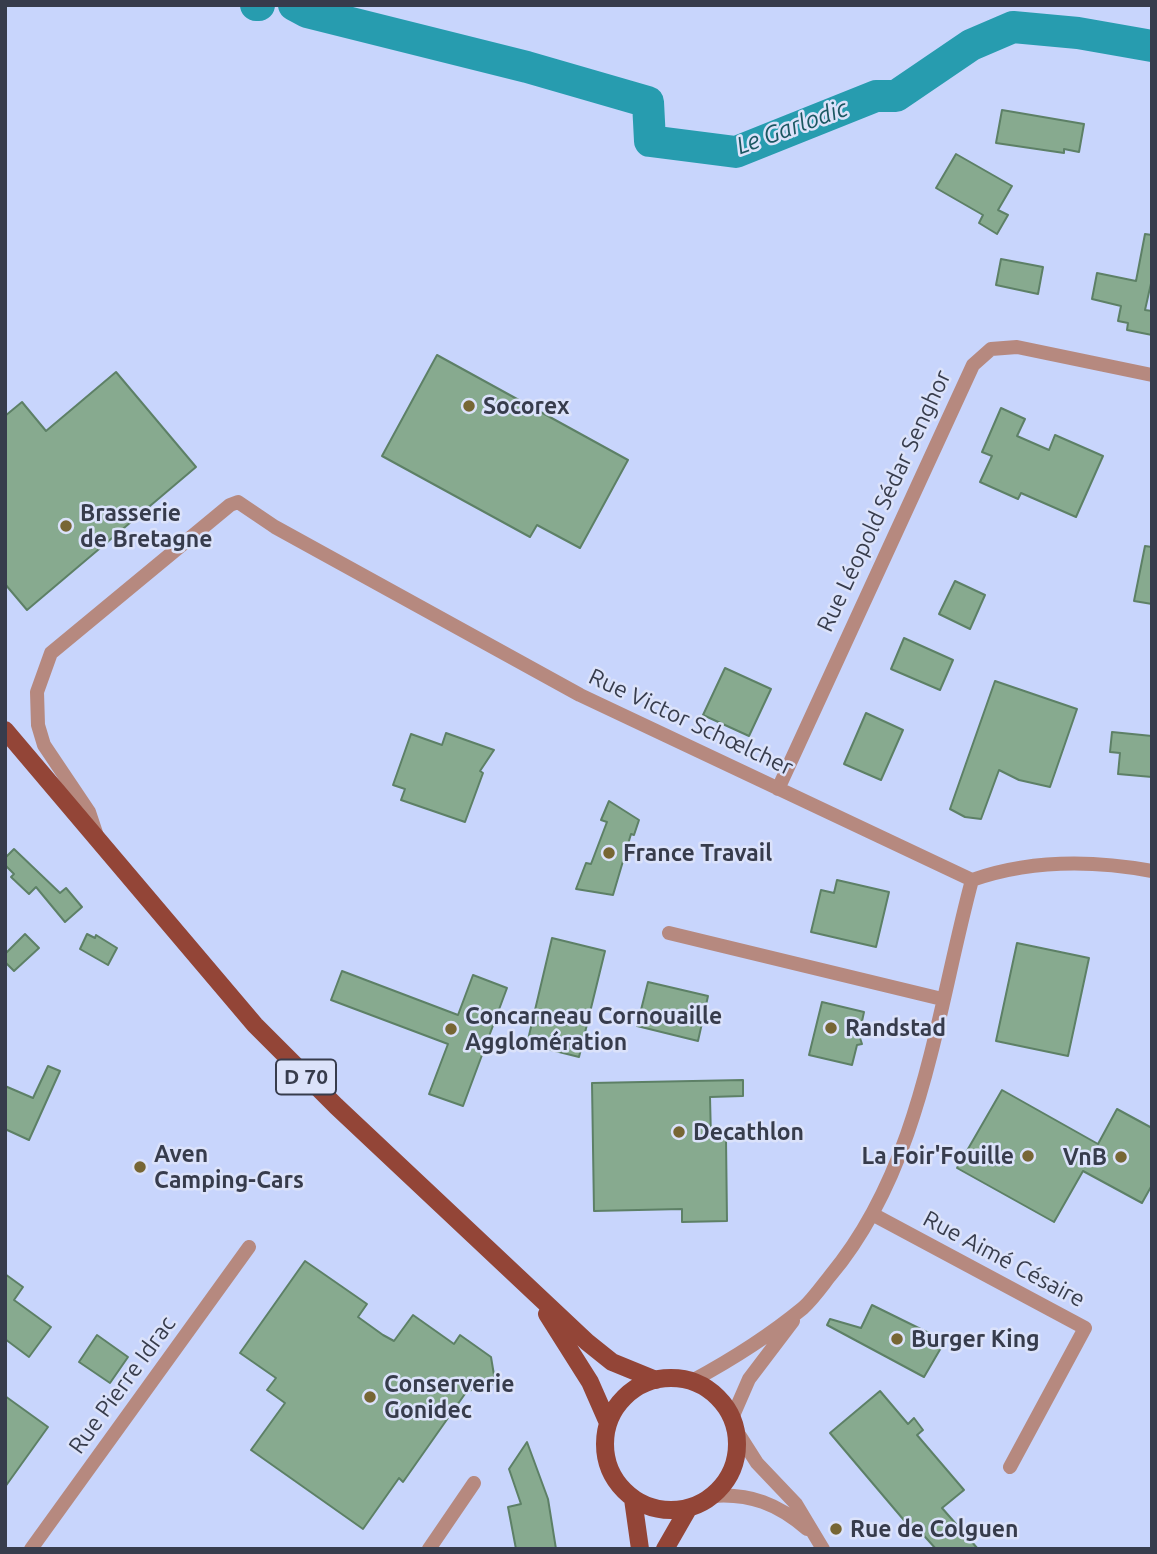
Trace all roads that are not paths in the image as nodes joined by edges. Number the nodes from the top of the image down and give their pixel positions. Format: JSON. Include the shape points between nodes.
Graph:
{"nodes":[{"id":1,"x":1152,"y":375,"type":"edge"},
{"id":2,"x":5,"y":730,"type":"edge"},
{"id":3,"x":778,"y":789,"type":"junction"},
{"id":4,"x":99,"y":842,"type":"junction"},
{"id":5,"x":1152,"y":871,"type":"edge"},
{"id":6,"x":972,"y":880,"type":"junction"},
{"id":7,"x":669,"y":933,"type":"dead end"},
{"id":8,"x":942,"y":999,"type":"junction"},
{"id":9,"x":874,"y":1215,"type":"junction"},
{"id":10,"x":249,"y":1247,"type":"dead end"},
{"id":11,"x":533,"y":1294,"type":"junction"},
{"id":12,"x":805,"y":1306,"type":"junction"},
{"id":13,"x":656,"y":1380,"type":"junction"},
{"id":14,"x":692,"y":1381,"type":"junction"},
{"id":15,"x":608,"y":1423,"type":"junction"},
{"id":16,"x":734,"y":1424,"type":"junction"},
{"id":17,"x":1010,"y":1467,"type":"dead end"},
{"id":18,"x":474,"y":1483,"type":"dead end"},
{"id":19,"x":712,"y":1496,"type":"junction"},
{"id":20,"x":633,"y":1499,"type":"junction"},
{"id":21,"x":688,"y":1509,"type":"junction"},
{"id":22,"x":814,"y":1535,"type":"junction"},
{"id":23,"x":32,"y":1549,"type":"edge"},
{"id":24,"x":429,"y":1549,"type":"edge"},
{"id":25,"x":640,"y":1549,"type":"edge"},
{"id":26,"x":665,"y":1549,"type":"edge"},
{"id":27,"x":823,"y":1549,"type":"edge"}],
"edges":[{"from":1,"to":3,"type":"street","name":"Rue Léopold Sédar Senghor","via":[[1017,347],[991,349],[973,365]]},
{"from":2,"to":4,"type":"main road","number":"D 70"},
{"from":3,"to":4,"type":"street","name":"Rue Victor Schœlcher","via":[[580,695],[275,527],[238,502],[51,653],[37,692],[38,725],[44,745],[89,812]]},
{"from":3,"to":6,"type":"street","name":"Rue Victor Schœlcher"},
{"from":4,"to":11,"type":"main road","number":"D 70","via":[[256,1025]]},
{"from":5,"to":6,"type":"street","via":[[1054,865],[1002,870]]},
{"from":6,"to":8,"type":"street"},
{"from":7,"to":8,"type":"street"},
{"from":8,"to":9,"type":"street","via":[[908,1137]]},
{"from":9,"to":12,"type":"street"},
{"from":9,"to":17,"type":"street","name":"Rue Aimé Césaire","via":[[1085,1328]]},
{"from":10,"to":23,"type":"street","name":"Rue Pierre Idrac"},
{"from":11,"to":13,"type":"main road","number":"D 70","via":[[612,1362]]},
{"from":11,"to":15,"type":"main road","number":"D 70","via":[[590,1382]]},
{"from":12,"to":14,"type":"street"},
{"from":12,"to":16,"type":"street","via":[[749,1379]]},
{"from":13,"to":14,"type":"main road"},
{"from":13,"to":15,"type":"main road","via":[[626,1395]]},
{"from":14,"to":16,"type":"main road","via":[[722,1402]]},
{"from":15,"to":20,"type":"main road","via":[[608,1465]]},
{"from":16,"to":19,"type":"main road","via":[[733,1466]]},
{"from":16,"to":22,"type":"street","via":[[757,1463],[796,1504]]},
{"from":18,"to":24,"type":"street"},
{"from":19,"to":21,"type":"main road"},
{"from":19,"to":22,"type":"street","via":[[758,1499]]},
{"from":20,"to":21,"type":"main road","via":[[652,1508]]},
{"from":20,"to":25,"type":"main road"},
{"from":21,"to":26,"type":"main road"},
{"from":22,"to":27,"type":"street"}]}
